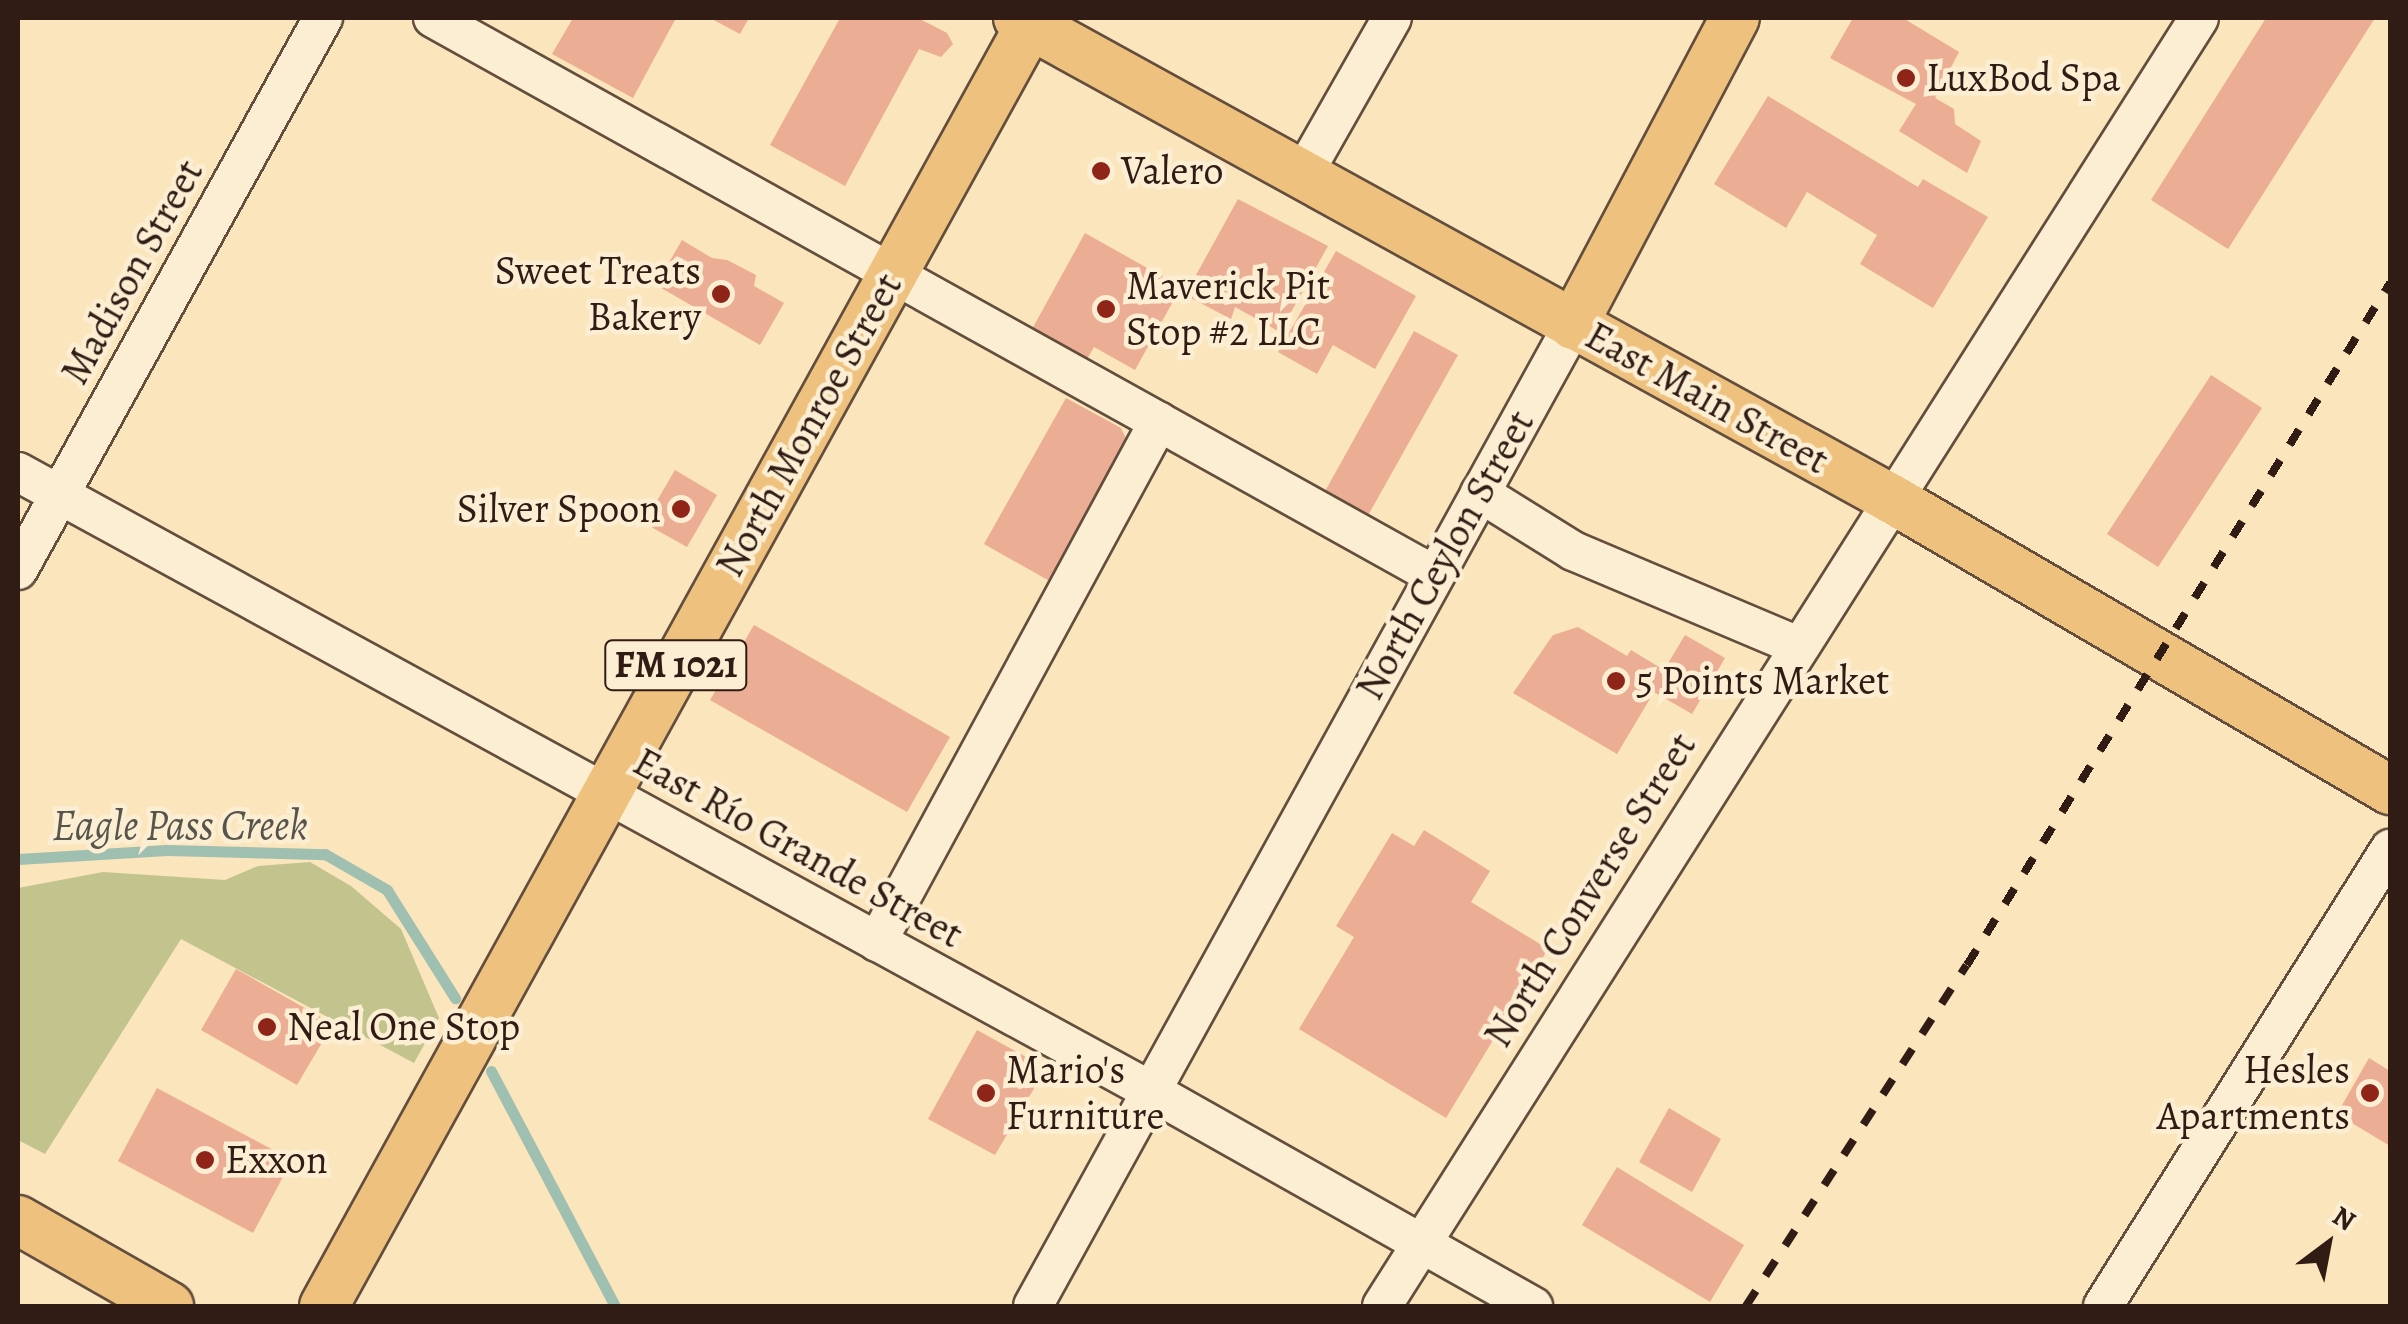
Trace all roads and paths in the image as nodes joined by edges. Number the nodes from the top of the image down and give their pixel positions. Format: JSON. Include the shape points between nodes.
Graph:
{"nodes":[{"id":1,"x":323,"y":18,"type":"edge"},
{"id":2,"x":434,"y":18,"type":"edge"},
{"id":3,"x":1392,"y":18,"type":"edge"},
{"id":4,"x":1735,"y":18,"type":"edge"},
{"id":5,"x":2200,"y":18,"type":"edge"},
{"id":6,"x":1028,"y":20,"type":"edge"},
{"id":7,"x":1301,"y":178,"type":"junction"},
{"id":8,"x":893,"y":274,"type":"junction"},
{"id":9,"x":1573,"y":325,"type":"junction"},
{"id":10,"x":1158,"y":421,"type":"junction"},
{"id":11,"x":18,"y":472,"type":"edge"},
{"id":12,"x":1480,"y":493,"type":"junction"},
{"id":13,"x":60,"y":496,"type":"junction"},
{"id":14,"x":1892,"y":500,"type":"junction"},
{"id":15,"x":18,"y":570,"type":"edge"},
{"id":16,"x":1434,"y":575,"type":"junction"},
{"id":17,"x":1798,"y":646,"type":"junction"},
{"id":18,"x":2390,"y":790,"type":"edge"},
{"id":19,"x":605,"y":794,"type":"junction"},
{"id":20,"x":2390,"y":849,"type":"edge"},
{"id":21,"x":877,"y":942,"type":"junction"},
{"id":22,"x":1149,"y":1090,"type":"junction"},
{"id":23,"x":27,"y":1225,"type":"edge"},
{"id":24,"x":1422,"y":1241,"type":"junction"},
{"id":25,"x":109,"y":1306,"type":"edge"},
{"id":26,"x":169,"y":1306,"type":"edge"},
{"id":27,"x":324,"y":1306,"type":"edge"},
{"id":28,"x":1033,"y":1306,"type":"edge"},
{"id":29,"x":1382,"y":1306,"type":"edge"},
{"id":30,"x":1534,"y":1306,"type":"edge"},
{"id":31,"x":2103,"y":1306,"type":"edge"}],
"edges":[{"from":1,"to":13,"type":"street","name":"Madison Street"},
{"from":2,"to":8,"type":"street"},
{"from":3,"to":7,"type":"street"},
{"from":4,"to":9,"type":"main road","name":"North Ceylon Street"},
{"from":5,"to":14,"type":"street","name":"North Converse Street"},
{"from":6,"to":7,"type":"main road","name":"East Main Street"},
{"from":6,"to":8,"type":"main road","name":"North Monroe Street","number":"FM 1021"},
{"from":7,"to":9,"type":"main road","name":"East Main Street"},
{"from":8,"to":10,"type":"street"},
{"from":8,"to":19,"type":"main road","name":"North Monroe Street","number":"FM 1021"},
{"from":9,"to":12,"type":"street","name":"North Ceylon Street"},
{"from":9,"to":14,"type":"main road","name":"East Main Street"},
{"from":10,"to":16,"type":"street"},
{"from":10,"to":21,"type":"street"},
{"from":11,"to":13,"type":"street","name":"East Río Grande Street"},
{"from":12,"to":16,"type":"street","name":"North Ceylon Street"},
{"from":12,"to":17,"type":"street","via":[[1573,551]]},
{"from":13,"to":15,"type":"street","name":"Madison Street"},
{"from":13,"to":19,"type":"street","name":"East Río Grande Street"},
{"from":14,"to":17,"type":"street","name":"North Converse Street"},
{"from":14,"to":18,"type":"main road","name":"East Main Street"},
{"from":16,"to":22,"type":"street","name":"North Ceylon Street"},
{"from":17,"to":24,"type":"street","name":"North Converse Street"},
{"from":19,"to":21,"type":"street","name":"East Río Grande Street"},
{"from":19,"to":27,"type":"main road","name":"North Monroe Street","number":"FM 1021"},
{"from":20,"to":31,"type":"street"},
{"from":21,"to":22,"type":"street","name":"East Río Grande Street"},
{"from":22,"to":24,"type":"street","name":"East Río Grande Street"},
{"from":22,"to":28,"type":"street","name":"North Ceylon Street"},
{"from":23,"to":25,"type":"main road"},
{"from":23,"to":26,"type":"main road"},
{"from":24,"to":29,"type":"street","name":"North Converse Street"},
{"from":24,"to":30,"type":"street","name":"East Río Grande Street"}]}
